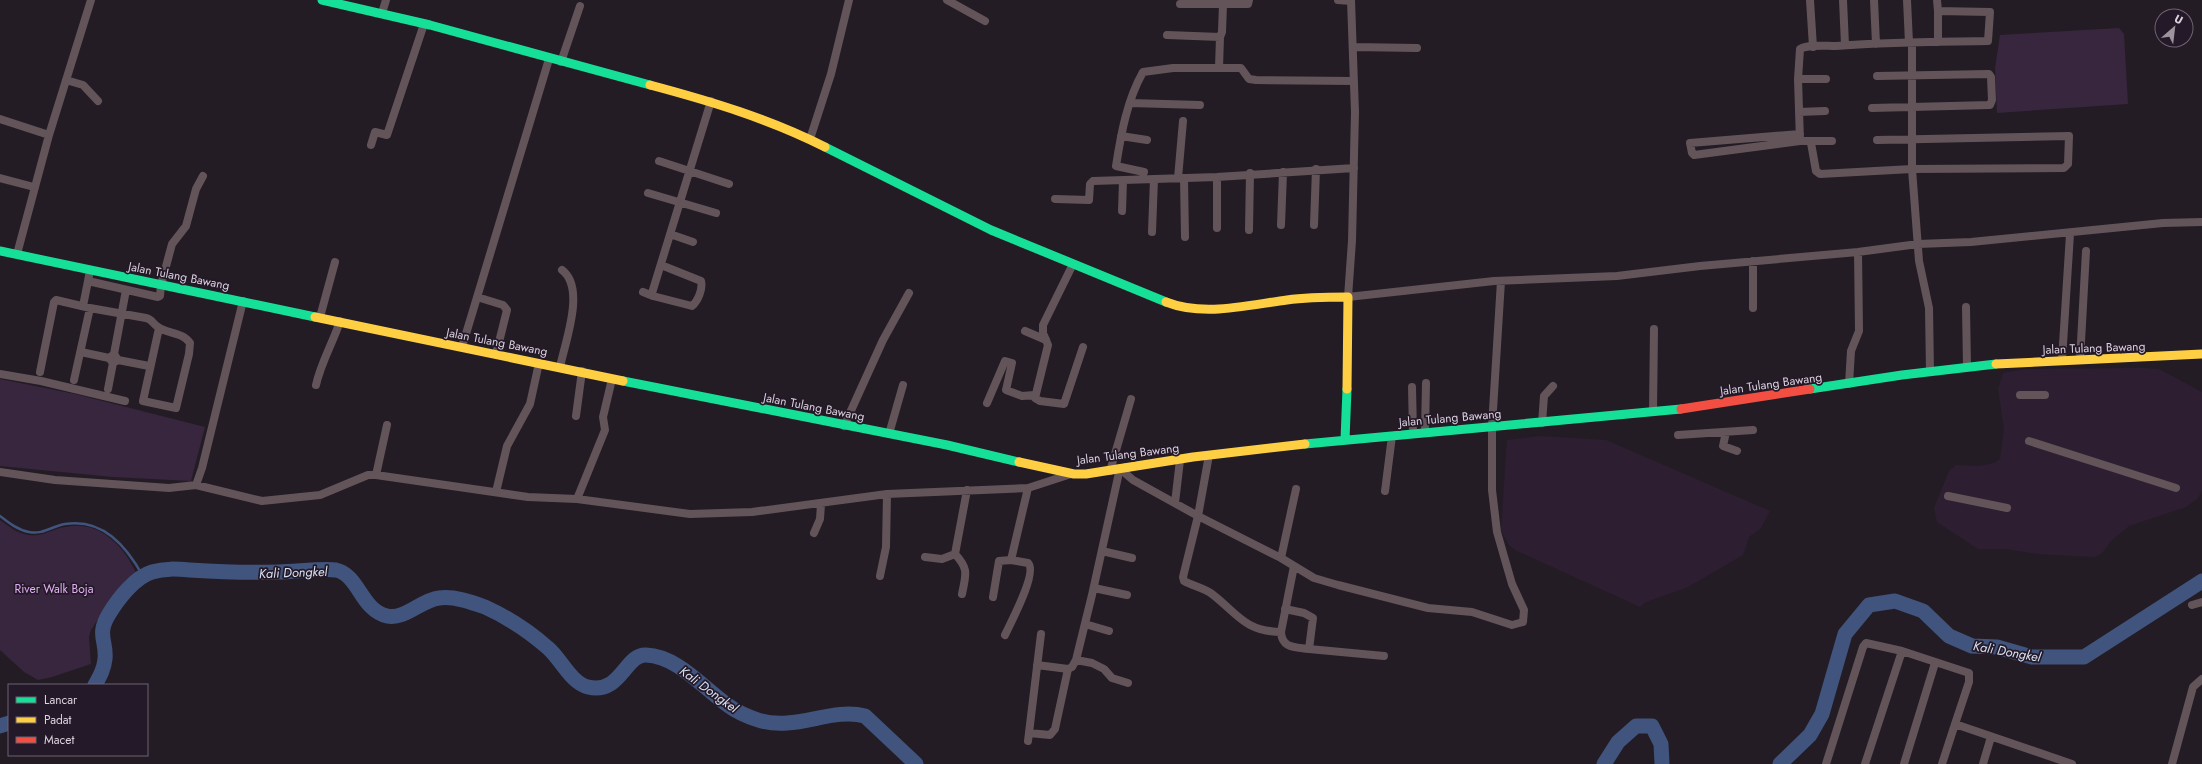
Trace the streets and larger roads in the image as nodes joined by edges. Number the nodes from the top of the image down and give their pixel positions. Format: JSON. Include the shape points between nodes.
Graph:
{"nodes":[{"id":1,"x":91,"y":0,"type":"edge"},
{"id":2,"x":322,"y":0,"type":"edge"},
{"id":3,"x":386,"y":0,"type":"edge"},
{"id":4,"x":850,"y":0,"type":"edge"},
{"id":5,"x":947,"y":0,"type":"edge"},
{"id":6,"x":1249,"y":0,"type":"edge"},
{"id":7,"x":1338,"y":0,"type":"edge"},
{"id":8,"x":1351,"y":0,"type":"edge"},
{"id":9,"x":1810,"y":0,"type":"edge"},
{"id":10,"x":1843,"y":0,"type":"edge"},
{"id":11,"x":1874,"y":0,"type":"edge"},
{"id":12,"x":1907,"y":0,"type":"edge"},
{"id":13,"x":1938,"y":0,"type":"edge"},
{"id":14,"x":1219,"y":3,"type":"edge"},
{"id":15,"x":1180,"y":4,"type":"dead end"},
{"id":16,"x":580,"y":6,"type":"dead end"},
{"id":17,"x":1938,"y":11,"type":"junction"},
{"id":18,"x":382,"y":13,"type":"junction"},
{"id":19,"x":985,"y":20,"type":"dead end"},
{"id":20,"x":424,"y":24,"type":"junction"},
{"id":21,"x":1167,"y":35,"type":"dead end"},
{"id":22,"x":1220,"y":37,"type":"junction"},
{"id":23,"x":1911,"y":42,"type":"junction"},
{"id":24,"x":1938,"y":42,"type":"junction"},
{"id":25,"x":1876,"y":44,"type":"junction"},
{"id":26,"x":1845,"y":45,"type":"junction"},
{"id":27,"x":1353,"y":47,"type":"junction"},
{"id":28,"x":1813,"y":47,"type":"junction"},
{"id":29,"x":1417,"y":48,"type":"dead end"},
{"id":30,"x":550,"y":59,"type":"junction"},
{"id":31,"x":561,"y":62,"type":"junction"},
{"id":32,"x":1219,"y":68,"type":"junction"},
{"id":33,"x":1912,"y":75,"type":"junction"},
{"id":34,"x":1877,"y":76,"type":"dead end"},
{"id":35,"x":1798,"y":79,"type":"junction"},
{"id":36,"x":1826,"y":79,"type":"dead end"},
{"id":37,"x":66,"y":80,"type":"junction"},
{"id":38,"x":1354,"y":81,"type":"junction"},
{"id":39,"x":98,"y":101,"type":"dead end"},
{"id":40,"x":711,"y":101,"type":"junction"},
{"id":41,"x":1130,"y":103,"type":"junction"},
{"id":42,"x":1200,"y":105,"type":"dead end"},
{"id":43,"x":1912,"y":107,"type":"junction"},
{"id":44,"x":1872,"y":108,"type":"dead end"},
{"id":45,"x":1825,"y":111,"type":"dead end"},
{"id":46,"x":1799,"y":112,"type":"junction"},
{"id":47,"x":0,"y":119,"type":"edge"},
{"id":48,"x":1183,"y":120,"type":"dead end"},
{"id":49,"x":49,"y":135,"type":"junction"},
{"id":50,"x":1122,"y":136,"type":"junction"},
{"id":51,"x":1800,"y":138,"type":"junction"},
{"id":52,"x":810,"y":139,"type":"junction"},
{"id":53,"x":1912,"y":139,"type":"junction"},
{"id":54,"x":1147,"y":140,"type":"dead end"},
{"id":55,"x":1877,"y":140,"type":"dead end"},
{"id":56,"x":1832,"y":141,"type":"dead end"},
{"id":57,"x":1811,"y":143,"type":"junction"},
{"id":58,"x":371,"y":145,"type":"dead end"},
{"id":59,"x":659,"y":161,"type":"dead end"},
{"id":60,"x":1354,"y":168,"type":"junction"},
{"id":61,"x":1316,"y":169,"type":"junction"},
{"id":62,"x":1912,"y":169,"type":"junction"},
{"id":63,"x":690,"y":170,"type":"junction"},
{"id":64,"x":1144,"y":172,"type":"dead end"},
{"id":65,"x":1283,"y":172,"type":"junction"},
{"id":66,"x":1250,"y":173,"type":"junction"},
{"id":67,"x":203,"y":176,"type":"dead end"},
{"id":68,"x":1217,"y":177,"type":"junction"},
{"id":69,"x":0,"y":178,"type":"edge"},
{"id":70,"x":1181,"y":178,"type":"junction"},
{"id":71,"x":1154,"y":179,"type":"junction"},
{"id":72,"x":1123,"y":181,"type":"junction"},
{"id":73,"x":729,"y":184,"type":"dead end"},
{"id":74,"x":34,"y":187,"type":"junction"},
{"id":75,"x":648,"y":193,"type":"dead end"},
{"id":76,"x":1055,"y":199,"type":"dead end"},
{"id":77,"x":680,"y":202,"type":"junction"},
{"id":78,"x":1122,"y":211,"type":"dead end"},
{"id":79,"x":716,"y":213,"type":"dead end"},
{"id":80,"x":2202,"y":222,"type":"edge"},
{"id":81,"x":1280,"y":225,"type":"dead end"},
{"id":82,"x":1314,"y":225,"type":"dead end"},
{"id":83,"x":1217,"y":228,"type":"dead end"},
{"id":84,"x":1249,"y":230,"type":"dead end"},
{"id":85,"x":1152,"y":232,"type":"dead end"},
{"id":86,"x":670,"y":234,"type":"junction"},
{"id":87,"x":2070,"y":234,"type":"junction"},
{"id":88,"x":1184,"y":238,"type":"dead end"},
{"id":89,"x":693,"y":242,"type":"dead end"},
{"id":90,"x":1918,"y":244,"type":"junction"},
{"id":91,"x":0,"y":251,"type":"edge"},
{"id":92,"x":2086,"y":251,"type":"dead end"},
{"id":93,"x":1858,"y":252,"type":"junction"},
{"id":94,"x":17,"y":254,"type":"junction"},
{"id":95,"x":335,"y":262,"type":"dead end"},
{"id":96,"x":1753,"y":262,"type":"junction"},
{"id":97,"x":1073,"y":264,"type":"junction"},
{"id":98,"x":661,"y":265,"type":"junction"},
{"id":99,"x":90,"y":270,"type":"junction"},
{"id":100,"x":562,"y":270,"type":"dead end"},
{"id":101,"x":88,"y":281,"type":"junction"},
{"id":102,"x":1501,"y":281,"type":"junction"},
{"id":103,"x":161,"y":285,"type":"junction"},
{"id":104,"x":126,"y":290,"type":"junction"},
{"id":105,"x":643,"y":292,"type":"dead end"},
{"id":106,"x":909,"y":293,"type":"dead end"},
{"id":107,"x":653,"y":296,"type":"junction"},
{"id":108,"x":477,"y":297,"type":"junction"},
{"id":109,"x":1348,"y":297,"type":"junction"},
{"id":110,"x":243,"y":301,"type":"junction"},
{"id":111,"x":86,"y":307,"type":"junction"},
{"id":112,"x":1966,"y":307,"type":"dead end"},
{"id":113,"x":1752,"y":308,"type":"dead end"},
{"id":114,"x":123,"y":313,"type":"junction"},
{"id":115,"x":320,"y":317,"type":"junction"},
{"id":116,"x":340,"y":322,"type":"junction"},
{"id":117,"x":159,"y":328,"type":"junction"},
{"id":118,"x":1654,"y":329,"type":"dead end"},
{"id":119,"x":1025,"y":331,"type":"dead end"},
{"id":120,"x":1046,"y":340,"type":"junction"},
{"id":121,"x":462,"y":347,"type":"junction"},
{"id":122,"x":1083,"y":347,"type":"dead end"},
{"id":123,"x":81,"y":352,"type":"junction"},
{"id":124,"x":496,"y":354,"type":"junction"},
{"id":125,"x":2202,"y":354,"type":"edge"},
{"id":126,"x":114,"y":359,"type":"junction"},
{"id":127,"x":2062,"y":360,"type":"junction"},
{"id":128,"x":2080,"y":360,"type":"junction"},
{"id":129,"x":539,"y":363,"type":"junction"},
{"id":130,"x":149,"y":366,"type":"junction"},
{"id":131,"x":560,"y":367,"type":"junction"},
{"id":132,"x":1967,"y":367,"type":"junction"},
{"id":133,"x":582,"y":371,"type":"junction"},
{"id":134,"x":40,"y":372,"type":"dead end"},
{"id":135,"x":1930,"y":372,"type":"junction"},
{"id":136,"x":0,"y":374,"type":"edge"},
{"id":137,"x":612,"y":379,"type":"junction"},
{"id":138,"x":74,"y":380,"type":"dead end"},
{"id":139,"x":1426,"y":383,"type":"dead end"},
{"id":140,"x":1849,"y":384,"type":"junction"},
{"id":141,"x":316,"y":385,"type":"dead end"},
{"id":142,"x":903,"y":385,"type":"dead end"},
{"id":143,"x":1553,"y":386,"type":"dead end"},
{"id":144,"x":1412,"y":387,"type":"dead end"},
{"id":145,"x":995,"y":388,"type":"junction"},
{"id":146,"x":108,"y":389,"type":"dead end"},
{"id":147,"x":1006,"y":390,"type":"junction"},
{"id":148,"x":2045,"y":394,"type":"dead end"},
{"id":149,"x":1034,"y":395,"type":"junction"},
{"id":150,"x":2020,"y":395,"type":"dead end"},
{"id":151,"x":1131,"y":399,"type":"dead end"},
{"id":152,"x":125,"y":402,"type":"dead end"},
{"id":153,"x":987,"y":403,"type":"dead end"},
{"id":154,"x":1653,"y":411,"type":"junction"},
{"id":155,"x":576,"y":416,"type":"dead end"},
{"id":156,"x":1542,"y":423,"type":"junction"},
{"id":157,"x":387,"y":425,"type":"dead end"},
{"id":158,"x":844,"y":426,"type":"junction"},
{"id":159,"x":1492,"y":426,"type":"junction"},
{"id":160,"x":1752,"y":430,"type":"dead end"},
{"id":161,"x":1425,"y":431,"type":"junction"},
{"id":162,"x":1726,"y":432,"type":"junction"},
{"id":163,"x":1413,"y":433,"type":"junction"},
{"id":164,"x":888,"y":434,"type":"junction"},
{"id":165,"x":1678,"y":435,"type":"dead end"},
{"id":166,"x":1392,"y":436,"type":"junction"},
{"id":167,"x":1345,"y":440,"type":"junction"},
{"id":168,"x":2029,"y":441,"type":"dead end"},
{"id":169,"x":1737,"y":451,"type":"dead end"},
{"id":170,"x":1209,"y":455,"type":"junction"},
{"id":171,"x":1180,"y":460,"type":"junction"},
{"id":172,"x":1123,"y":468,"type":"junction"},
{"id":173,"x":1110,"y":470,"type":"junction"},
{"id":174,"x":0,"y":472,"type":"edge"},
{"id":175,"x":1074,"y":474,"type":"junction"},
{"id":176,"x":376,"y":475,"type":"junction"},
{"id":177,"x":196,"y":485,"type":"junction"},
{"id":178,"x":1028,"y":488,"type":"junction"},
{"id":179,"x":2176,"y":488,"type":"dead end"},
{"id":180,"x":1296,"y":489,"type":"dead end"},
{"id":181,"x":967,"y":490,"type":"junction"},
{"id":182,"x":1385,"y":491,"type":"dead end"},
{"id":183,"x":496,"y":492,"type":"junction"},
{"id":184,"x":887,"y":494,"type":"junction"},
{"id":185,"x":1948,"y":496,"type":"dead end"},
{"id":186,"x":577,"y":499,"type":"junction"},
{"id":187,"x":1175,"y":503,"type":"junction"},
{"id":188,"x":821,"y":504,"type":"junction"},
{"id":189,"x":2007,"y":508,"type":"dead end"},
{"id":190,"x":1198,"y":516,"type":"junction"},
{"id":191,"x":814,"y":533,"type":"dead end"},
{"id":192,"x":1102,"y":551,"type":"junction"},
{"id":193,"x":955,"y":554,"type":"junction"},
{"id":194,"x":924,"y":557,"type":"dead end"},
{"id":195,"x":1132,"y":558,"type":"dead end"},
{"id":196,"x":1281,"y":558,"type":"junction"},
{"id":197,"x":1011,"y":560,"type":"junction"},
{"id":198,"x":1294,"y":566,"type":"junction"},
{"id":199,"x":880,"y":576,"type":"dead end"},
{"id":200,"x":1094,"y":588,"type":"junction"},
{"id":201,"x":962,"y":594,"type":"dead end"},
{"id":202,"x":1127,"y":595,"type":"dead end"},
{"id":203,"x":993,"y":597,"type":"dead end"},
{"id":204,"x":2202,"y":602,"type":"edge"},
{"id":205,"x":2192,"y":605,"type":"dead end"},
{"id":206,"x":1286,"y":609,"type":"junction"},
{"id":207,"x":1085,"y":624,"type":"junction"},
{"id":208,"x":1110,"y":631,"type":"dead end"},
{"id":209,"x":1281,"y":632,"type":"junction"},
{"id":210,"x":1041,"y":634,"type":"dead end"},
{"id":211,"x":1005,"y":635,"type":"dead end"},
{"id":212,"x":1309,"y":649,"type":"junction"},
{"id":213,"x":1902,"y":651,"type":"junction"},
{"id":214,"x":1384,"y":656,"type":"dead end"},
{"id":215,"x":1076,"y":660,"type":"junction"},
{"id":216,"x":1936,"y":663,"type":"junction"},
{"id":217,"x":1037,"y":665,"type":"junction"},
{"id":218,"x":1068,"y":669,"type":"junction"},
{"id":219,"x":2202,"y":679,"type":"edge"},
{"id":220,"x":1128,"y":683,"type":"dead end"},
{"id":221,"x":1955,"y":724,"type":"junction"},
{"id":222,"x":1991,"y":737,"type":"junction"},
{"id":223,"x":2058,"y":762,"type":"edge"},
{"id":224,"x":1826,"y":764,"type":"edge"},
{"id":225,"x":1866,"y":764,"type":"edge"},
{"id":226,"x":1904,"y":764,"type":"edge"},
{"id":227,"x":1942,"y":764,"type":"edge"},
{"id":228,"x":1983,"y":764,"type":"edge"},
{"id":229,"x":2072,"y":764,"type":"edge"},
{"id":230,"x":2172,"y":764,"type":"edge"}],
"edges":[{"from":1,"to":37,"type":"street"},
{"from":2,"to":18,"type":"street"},
{"from":3,"to":18,"type":"street"},
{"from":4,"to":52,"type":"street","via":[[831,74]]},
{"from":5,"to":19,"type":"street"},
{"from":6,"to":14,"type":"street","via":[[1248,4]]},
{"from":7,"to":8,"type":"street"},
{"from":8,"to":27,"type":"street"},
{"from":9,"to":28,"type":"street"},
{"from":10,"to":26,"type":"street"},
{"from":11,"to":25,"type":"street"},
{"from":12,"to":23,"type":"street"},
{"from":13,"to":17,"type":"street"},
{"from":14,"to":15,"type":"street"},
{"from":14,"to":22,"type":"street","via":[[1222,32]]},
{"from":16,"to":31,"type":"street"},
{"from":17,"to":24,"type":"street"},
{"from":17,"to":24,"type":"street","via":[[1990,12],[1988,41]]},
{"from":18,"to":20,"type":"street"},
{"from":20,"to":30,"type":"street"},
{"from":20,"to":58,"type":"street","via":[[387,134],[375,132]]},
{"from":21,"to":22,"type":"street"},
{"from":22,"to":32,"type":"street"},
{"from":23,"to":24,"type":"street"},
{"from":23,"to":25,"type":"street"},
{"from":23,"to":33,"type":"street"},
{"from":25,"to":26,"type":"street"},
{"from":26,"to":28,"type":"street"},
{"from":27,"to":29,"type":"street"},
{"from":27,"to":38,"type":"street"},
{"from":28,"to":35,"type":"street","via":[[1800,49]]},
{"from":30,"to":31,"type":"street"},
{"from":30,"to":108,"type":"street"},
{"from":31,"to":40,"type":"street"},
{"from":32,"to":38,"type":"street","via":[[1240,68],[1250,79],[1256,80]]},
{"from":32,"to":41,"type":"street","via":[[1173,68],[1144,72]]},
{"from":33,"to":34,"type":"street"},
{"from":33,"to":43,"type":"street"},
{"from":33,"to":43,"type":"street","via":[[1989,74],[1992,100],[1990,105]]},
{"from":35,"to":36,"type":"street"},
{"from":35,"to":46,"type":"street"},
{"from":37,"to":39,"type":"street","via":[[82,85]]},
{"from":37,"to":49,"type":"street"},
{"from":38,"to":60,"type":"street"},
{"from":40,"to":52,"type":"street"},
{"from":40,"to":63,"type":"street"},
{"from":41,"to":42,"type":"street"},
{"from":41,"to":50,"type":"street"},
{"from":43,"to":44,"type":"street"},
{"from":43,"to":53,"type":"street"},
{"from":45,"to":46,"type":"street"},
{"from":46,"to":51,"type":"street"},
{"from":47,"to":49,"type":"street"},
{"from":48,"to":70,"type":"street"},
{"from":49,"to":74,"type":"street"},
{"from":50,"to":54,"type":"street"},
{"from":50,"to":64,"type":"street","via":[[1116,166]]},
{"from":51,"to":51,"type":"street","via":[[1690,143],[1694,155]]},
{"from":51,"to":57,"type":"street"},
{"from":52,"to":97,"type":"street","via":[[971,220]]},
{"from":53,"to":55,"type":"street"},
{"from":53,"to":62,"type":"street"},
{"from":53,"to":62,"type":"street","via":[[2070,136],[2068,164],[2064,168]]},
{"from":56,"to":57,"type":"street"},
{"from":57,"to":62,"type":"street","via":[[1816,171],[1820,174]]},
{"from":59,"to":63,"type":"street"},
{"from":60,"to":61,"type":"street"},
{"from":60,"to":109,"type":"street"},
{"from":61,"to":65,"type":"street"},
{"from":61,"to":82,"type":"street"},
{"from":62,"to":90,"type":"street"},
{"from":63,"to":73,"type":"street"},
{"from":63,"to":77,"type":"street"},
{"from":65,"to":66,"type":"street"},
{"from":65,"to":81,"type":"street"},
{"from":66,"to":68,"type":"street"},
{"from":66,"to":84,"type":"street"},
{"from":67,"to":103,"type":"street","via":[[196,189],[186,226],[172,244]]},
{"from":68,"to":70,"type":"street"},
{"from":68,"to":83,"type":"street"},
{"from":69,"to":74,"type":"street"},
{"from":70,"to":71,"type":"street"},
{"from":70,"to":88,"type":"street"},
{"from":71,"to":72,"type":"street"},
{"from":71,"to":85,"type":"street"},
{"from":72,"to":76,"type":"street","via":[[1093,181],[1090,184],[1089,200]]},
{"from":72,"to":78,"type":"street"},
{"from":74,"to":94,"type":"street"},
{"from":75,"to":77,"type":"street"},
{"from":77,"to":79,"type":"street"},
{"from":77,"to":86,"type":"street"},
{"from":80,"to":87,"type":"street","via":[[2163,223]]},
{"from":86,"to":89,"type":"street"},
{"from":86,"to":98,"type":"street"},
{"from":87,"to":90,"type":"street"},
{"from":87,"to":127,"type":"street"},
{"from":90,"to":93,"type":"street"},
{"from":90,"to":135,"type":"street","via":[[1918,261],[1929,308]]},
{"from":91,"to":94,"type":"street","name":"Jalan Tulang Bawang"},
{"from":92,"to":128,"type":"street"},
{"from":93,"to":96,"type":"street"},
{"from":93,"to":140,"type":"street","via":[[1859,331],[1851,351]]},
{"from":94,"to":99,"type":"street","name":"Jalan Tulang Bawang"},
{"from":95,"to":115,"type":"street"},
{"from":96,"to":102,"type":"street","via":[[1618,276]]},
{"from":96,"to":113,"type":"street"},
{"from":97,"to":109,"type":"street","via":[[1147,295],[1190,309],[1242,306],[1303,298]]},
{"from":97,"to":120,"type":"street","via":[[1043,325]]},
{"from":98,"to":107,"type":"street"},
{"from":98,"to":107,"type":"street","via":[[699,279],[702,286],[696,302],[690,307]]},
{"from":99,"to":101,"type":"street"},
{"from":99,"to":103,"type":"street","name":"Jalan Tulang Bawang"},
{"from":100,"to":131,"type":"street","via":[[567,274],[573,287],[574,300]]},
{"from":101,"to":104,"type":"street"},
{"from":101,"to":111,"type":"street"},
{"from":102,"to":109,"type":"street"},
{"from":102,"to":159,"type":"street"},
{"from":103,"to":104,"type":"street","via":[[162,294],[158,297]]},
{"from":103,"to":110,"type":"street","name":"Jalan Tulang Bawang"},
{"from":104,"to":114,"type":"street","via":[[121,308]]},
{"from":105,"to":107,"type":"street"},
{"from":106,"to":158,"type":"street","via":[[883,340]]},
{"from":108,"to":121,"type":"street"},
{"from":108,"to":124,"type":"street","via":[[503,305],[507,310]]},
{"from":109,"to":167,"type":"street"},
{"from":110,"to":115,"type":"street","name":"Jalan Tulang Bawang"},
{"from":110,"to":177,"type":"street"},
{"from":111,"to":114,"type":"street"},
{"from":111,"to":123,"type":"street"},
{"from":111,"to":134,"type":"street","via":[[59,299],[54,302]]},
{"from":112,"to":132,"type":"street"},
{"from":114,"to":117,"type":"street","via":[[150,319]]},
{"from":114,"to":126,"type":"street"},
{"from":115,"to":116,"type":"street","name":"Jalan Tulang Bawang"},
{"from":116,"to":121,"type":"street","name":"Jalan Tulang Bawang"},
{"from":116,"to":141,"type":"street"},
{"from":117,"to":130,"type":"street"},
{"from":117,"to":130,"type":"street","via":[[186,338],[190,345],[176,408],[143,401]]},
{"from":118,"to":154,"type":"street"},
{"from":119,"to":120,"type":"street"},
{"from":120,"to":149,"type":"street","via":[[1048,345]]},
{"from":121,"to":124,"type":"street","name":"Jalan Tulang Bawang"},
{"from":122,"to":149,"type":"street","via":[[1064,404],[1040,401]]},
{"from":123,"to":126,"type":"street"},
{"from":123,"to":138,"type":"street"},
{"from":124,"to":129,"type":"street","name":"Jalan Tulang Bawang"},
{"from":125,"to":128,"type":"street","name":"Jalan Tulang Bawang"},
{"from":126,"to":130,"type":"street"},
{"from":126,"to":146,"type":"street"},
{"from":127,"to":128,"type":"street","name":"Jalan Tulang Bawang"},
{"from":127,"to":132,"type":"street","name":"Jalan Tulang Bawang"},
{"from":129,"to":131,"type":"street","name":"Jalan Tulang Bawang"},
{"from":129,"to":183,"type":"street","via":[[530,404],[507,446]]},
{"from":131,"to":133,"type":"street","name":"Jalan Tulang Bawang"},
{"from":132,"to":135,"type":"street","name":"Jalan Tulang Bawang"},
{"from":133,"to":137,"type":"street","name":"Jalan Tulang Bawang"},
{"from":133,"to":155,"type":"street"},
{"from":135,"to":140,"type":"street","name":"Jalan Tulang Bawang","via":[[1896,375]]},
{"from":136,"to":152,"type":"street","via":[[41,381]]},
{"from":137,"to":158,"type":"street","name":"Jalan Tulang Bawang"},
{"from":137,"to":186,"type":"street","via":[[603,417],[605,430]]},
{"from":139,"to":161,"type":"street"},
{"from":140,"to":154,"type":"street","name":"Jalan Tulang Bawang"},
{"from":142,"to":164,"type":"street"},
{"from":143,"to":156,"type":"street","via":[[1544,396]]},
{"from":144,"to":163,"type":"street"},
{"from":145,"to":147,"type":"street"},
{"from":145,"to":147,"type":"street","via":[[1006,361],[1012,363]]},
{"from":145,"to":153,"type":"street"},
{"from":147,"to":149,"type":"street","via":[[1022,396]]},
{"from":148,"to":150,"type":"street"},
{"from":151,"to":173,"type":"street"},
{"from":154,"to":156,"type":"street","name":"Jalan Tulang Bawang"},
{"from":156,"to":159,"type":"street","name":"Jalan Tulang Bawang"},
{"from":157,"to":176,"type":"street"},
{"from":158,"to":164,"type":"street","name":"Jalan Tulang Bawang"},
{"from":159,"to":161,"type":"street","name":"Jalan Tulang Bawang"},
{"from":159,"to":198,"type":"street","via":[[1492,490],[1497,532],[1512,584],[1524,610],[1523,622],[1512,625],[1472,612],[1428,608],[1314,578]]},
{"from":160,"to":162,"type":"street"},
{"from":161,"to":163,"type":"street","name":"Jalan Tulang Bawang"},
{"from":162,"to":165,"type":"street"},
{"from":162,"to":169,"type":"street","via":[[1723,446]]},
{"from":163,"to":166,"type":"street","name":"Jalan Tulang Bawang"},
{"from":164,"to":175,"type":"street","name":"Jalan Tulang Bawang"},
{"from":166,"to":167,"type":"street","name":"Jalan Tulang Bawang"},
{"from":166,"to":182,"type":"street"},
{"from":167,"to":170,"type":"street","name":"Jalan Tulang Bawang"},
{"from":168,"to":179,"type":"street"},
{"from":170,"to":171,"type":"street","name":"Jalan Tulang Bawang"},
{"from":170,"to":190,"type":"street"},
{"from":171,"to":172,"type":"street","name":"Jalan Tulang Bawang"},
{"from":171,"to":187,"type":"street"},
{"from":172,"to":173,"type":"street","name":"Jalan Tulang Bawang"},
{"from":172,"to":187,"type":"street","via":[[1128,477]]},
{"from":172,"to":192,"type":"street"},
{"from":173,"to":175,"type":"street","name":"Jalan Tulang Bawang"},
{"from":174,"to":177,"type":"street","via":[[55,480],[169,488]]},
{"from":175,"to":178,"type":"street"},
{"from":176,"to":177,"type":"street","via":[[368,475],[320,495],[262,501]]},
{"from":176,"to":183,"type":"street"},
{"from":178,"to":181,"type":"street"},
{"from":178,"to":197,"type":"street"},
{"from":180,"to":196,"type":"street"},
{"from":181,"to":184,"type":"street"},
{"from":181,"to":193,"type":"street"},
{"from":183,"to":186,"type":"street","via":[[528,497]]},
{"from":184,"to":188,"type":"street"},
{"from":184,"to":199,"type":"street","via":[[886,547]]},
{"from":185,"to":189,"type":"street"},
{"from":186,"to":188,"type":"street","via":[[690,514],[752,512]]},
{"from":187,"to":190,"type":"street"},
{"from":188,"to":191,"type":"street","via":[[820,518]]},
{"from":190,"to":196,"type":"street"},
{"from":190,"to":209,"type":"street","via":[[1184,581],[1211,593],[1237,618],[1256,628]]},
{"from":192,"to":195,"type":"street"},
{"from":192,"to":200,"type":"street"},
{"from":193,"to":194,"type":"street","via":[[942,560]]},
{"from":193,"to":201,"type":"street","via":[[965,564]]},
{"from":196,"to":198,"type":"street"},
{"from":197,"to":203,"type":"street","via":[[1000,560],[998,563]]},
{"from":197,"to":211,"type":"street","via":[[1028,563],[1030,570],[1022,602]]},
{"from":198,"to":206,"type":"street"},
{"from":200,"to":202,"type":"street"},
{"from":200,"to":207,"type":"street"},
{"from":204,"to":205,"type":"street"},
{"from":206,"to":209,"type":"street"},
{"from":206,"to":212,"type":"street","via":[[1313,618]]},
{"from":207,"to":208,"type":"street"},
{"from":207,"to":215,"type":"street"},
{"from":209,"to":212,"type":"street","via":[[1283,644]]},
{"from":210,"to":217,"type":"street"},
{"from":212,"to":214,"type":"street"},
{"from":213,"to":216,"type":"street"},
{"from":213,"to":224,"type":"street","via":[[1866,643],[1863,647]]},
{"from":213,"to":225,"type":"street"},
{"from":215,"to":218,"type":"street"},
{"from":215,"to":220,"type":"street","via":[[1092,663],[1104,669],[1112,678]]},
{"from":216,"to":221,"type":"street","via":[[1969,673],[1969,682]]},
{"from":216,"to":226,"type":"street"},
{"from":217,"to":218,"type":"street"},
{"from":217,"to":218,"type":"street","via":[[1028,737],[1050,735],[1055,729]]},
{"from":219,"to":230,"type":"street","via":[[2193,687]]},
{"from":221,"to":222,"type":"street"},
{"from":221,"to":227,"type":"street"},
{"from":222,"to":223,"type":"street"},
{"from":222,"to":228,"type":"street"},
{"from":223,"to":229,"type":"street"}]}
